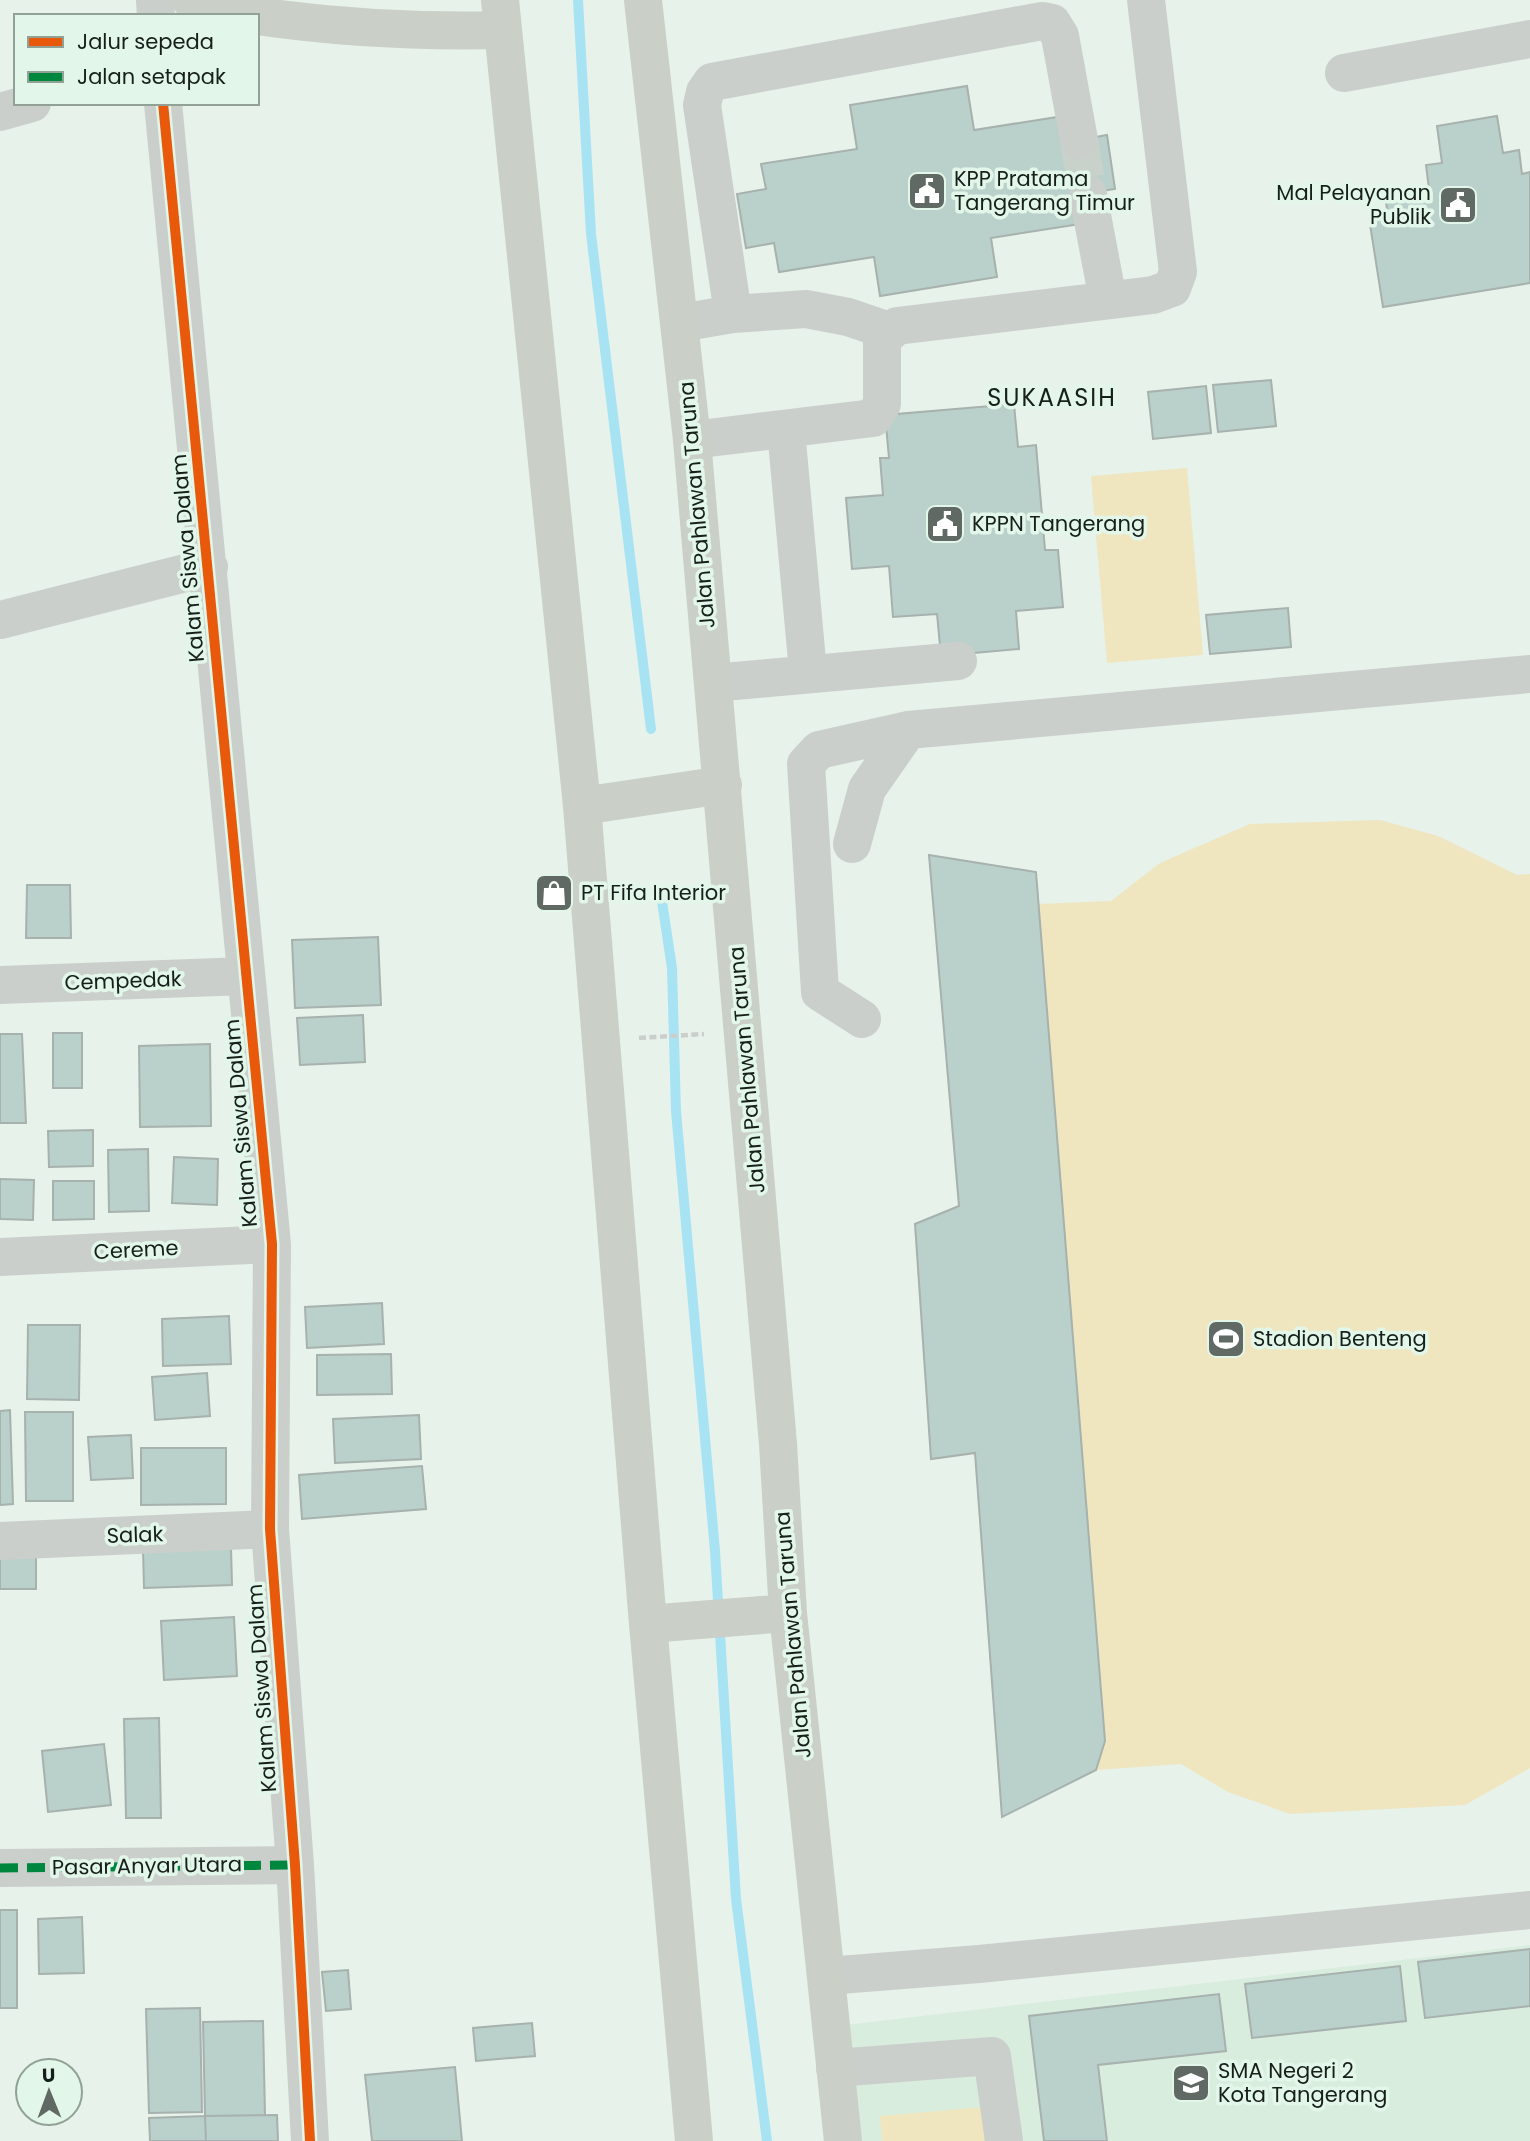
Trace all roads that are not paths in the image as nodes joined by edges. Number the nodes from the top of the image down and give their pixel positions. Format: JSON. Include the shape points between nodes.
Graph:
{"nodes":[{"id":1,"x":191,"y":0,"type":"edge"},
{"id":2,"x":643,"y":0,"type":"edge"},
{"id":3,"x":1146,"y":0,"type":"edge"},
{"id":4,"x":501,"y":12,"type":"edge"},
{"id":5,"x":247,"y":14,"type":"edge"},
{"id":6,"x":259,"y":17,"type":"edge"},
{"id":7,"x":1530,"y":39,"type":"edge"},
{"id":8,"x":1344,"y":73,"type":"dead end"},
{"id":9,"x":25,"y":105,"type":"edge"},
{"id":10,"x":163,"y":105,"type":"edge"},
{"id":11,"x":0,"y":112,"type":"edge"},
{"id":12,"x":1079,"y":140,"type":"tunnel mouth"},
{"id":13,"x":1088,"y":194,"type":"tunnel mouth"},
{"id":14,"x":1108,"y":300,"type":"junction"},
{"id":15,"x":733,"y":314,"type":"junction"},
{"id":16,"x":680,"y":323,"type":"junction"},
{"id":17,"x":889,"y":331,"type":"junction"},
{"id":18,"x":786,"y":430,"type":"junction"},
{"id":19,"x":692,"y":440,"type":"junction"},
{"id":20,"x":209,"y":568,"type":"junction"},
{"id":21,"x":0,"y":620,"type":"edge"},
{"id":22,"x":958,"y":661,"type":"dead end"},
{"id":23,"x":808,"y":672,"type":"junction"},
{"id":24,"x":1530,"y":674,"type":"edge"},
{"id":25,"x":713,"y":683,"type":"junction"},
{"id":26,"x":908,"y":730,"type":"junction"},
{"id":27,"x":723,"y":785,"type":"junction"},
{"id":28,"x":582,"y":806,"type":"junction"},
{"id":29,"x":852,"y":844,"type":"dead end"},
{"id":30,"x":247,"y":976,"type":"junction"},
{"id":31,"x":0,"y":985,"type":"edge"},
{"id":32,"x":862,"y":1019,"type":"dead end"},
{"id":33,"x":272,"y":1244,"type":"junction"},
{"id":34,"x":0,"y":1257,"type":"edge"},
{"id":35,"x":270,"y":1529,"type":"junction"},
{"id":36,"x":0,"y":1541,"type":"edge"},
{"id":37,"x":773,"y":1614,"type":"junction"},
{"id":38,"x":662,"y":1623,"type":"junction"},
{"id":39,"x":295,"y":1865,"type":"junction"},
{"id":40,"x":0,"y":1868,"type":"edge"},
{"id":41,"x":1530,"y":1910,"type":"edge"},
{"id":42,"x":827,"y":1976,"type":"junction"},
{"id":43,"x":835,"y":2068,"type":"junction"},
{"id":44,"x":310,"y":2141,"type":"edge"},
{"id":45,"x":694,"y":2141,"type":"edge"},
{"id":46,"x":843,"y":2141,"type":"edge"},
{"id":47,"x":1004,"y":2141,"type":"edge"}],
"edges":[{"from":1,"to":5,"type":"main road"},
{"from":2,"to":16,"type":"main road","name":"Jalan Pahlawan Taruna"},
{"from":3,"to":14,"type":"street","via":[[1178,272],[1172,288]]},
{"from":4,"to":6,"type":"main road","via":[[423,32],[337,28]]},
{"from":4,"to":28,"type":"main road"},
{"from":7,"to":8,"type":"street"},
{"from":9,"to":11,"type":"street"},
{"from":10,"to":20,"type":"street","name":"Kalam Siswa Dalam"},
{"from":12,"to":15,"type":"street","via":[[1060,36],[1052,23],[1042,21],[712,82],[702,105]]},
{"from":13,"to":14,"type":"street"},
{"from":14,"to":17,"type":"street","via":[[897,326]]},
{"from":15,"to":16,"type":"street"},
{"from":15,"to":17,"type":"street","via":[[806,309]]},
{"from":16,"to":19,"type":"main road","name":"Jalan Pahlawan Taruna"},
{"from":17,"to":18,"type":"street","via":[[880,349],[880,412],[868,420]]},
{"from":18,"to":19,"type":"street"},
{"from":18,"to":23,"type":"street"},
{"from":19,"to":25,"type":"main road","name":"Jalan Pahlawan Taruna"},
{"from":20,"to":21,"type":"street"},
{"from":20,"to":30,"type":"street","name":"Kalam Siswa Dalam"},
{"from":22,"to":23,"type":"street"},
{"from":23,"to":25,"type":"street"},
{"from":24,"to":26,"type":"street"},
{"from":25,"to":27,"type":"main road","name":"Jalan Pahlawan Taruna"},
{"from":26,"to":29,"type":"street","via":[[867,789]]},
{"from":26,"to":32,"type":"street","via":[[819,750],[806,764],[820,992]]},
{"from":27,"to":28,"type":"main road"},
{"from":27,"to":37,"type":"main road","name":"Jalan Pahlawan Taruna","via":[[778,1444]]},
{"from":28,"to":38,"type":"main road"},
{"from":30,"to":31,"type":"street","name":"Cempedak"},
{"from":30,"to":33,"type":"street","name":"Kalam Siswa Dalam"},
{"from":33,"to":34,"type":"street","name":"Cereme"},
{"from":33,"to":35,"type":"street","name":"Kalam Siswa Dalam"},
{"from":35,"to":36,"type":"street","name":"Salak"},
{"from":35,"to":39,"type":"street","name":"Kalam Siswa Dalam"},
{"from":37,"to":38,"type":"main road"},
{"from":37,"to":42,"type":"main road","name":"Jalan Pahlawan Taruna"},
{"from":38,"to":45,"type":"main road"},
{"from":39,"to":40,"type":"street","name":"Pasar Anyar Utara"},
{"from":39,"to":44,"type":"street","name":"Kalam Siswa Dalam"},
{"from":41,"to":42,"type":"street","via":[[1104,1938]]},
{"from":42,"to":43,"type":"main road","name":"Jalan Pahlawan Taruna"},
{"from":43,"to":46,"type":"main road","name":"Jalan Pahlawan Taruna"},
{"from":43,"to":47,"type":"street","via":[[992,2056]]}]}
